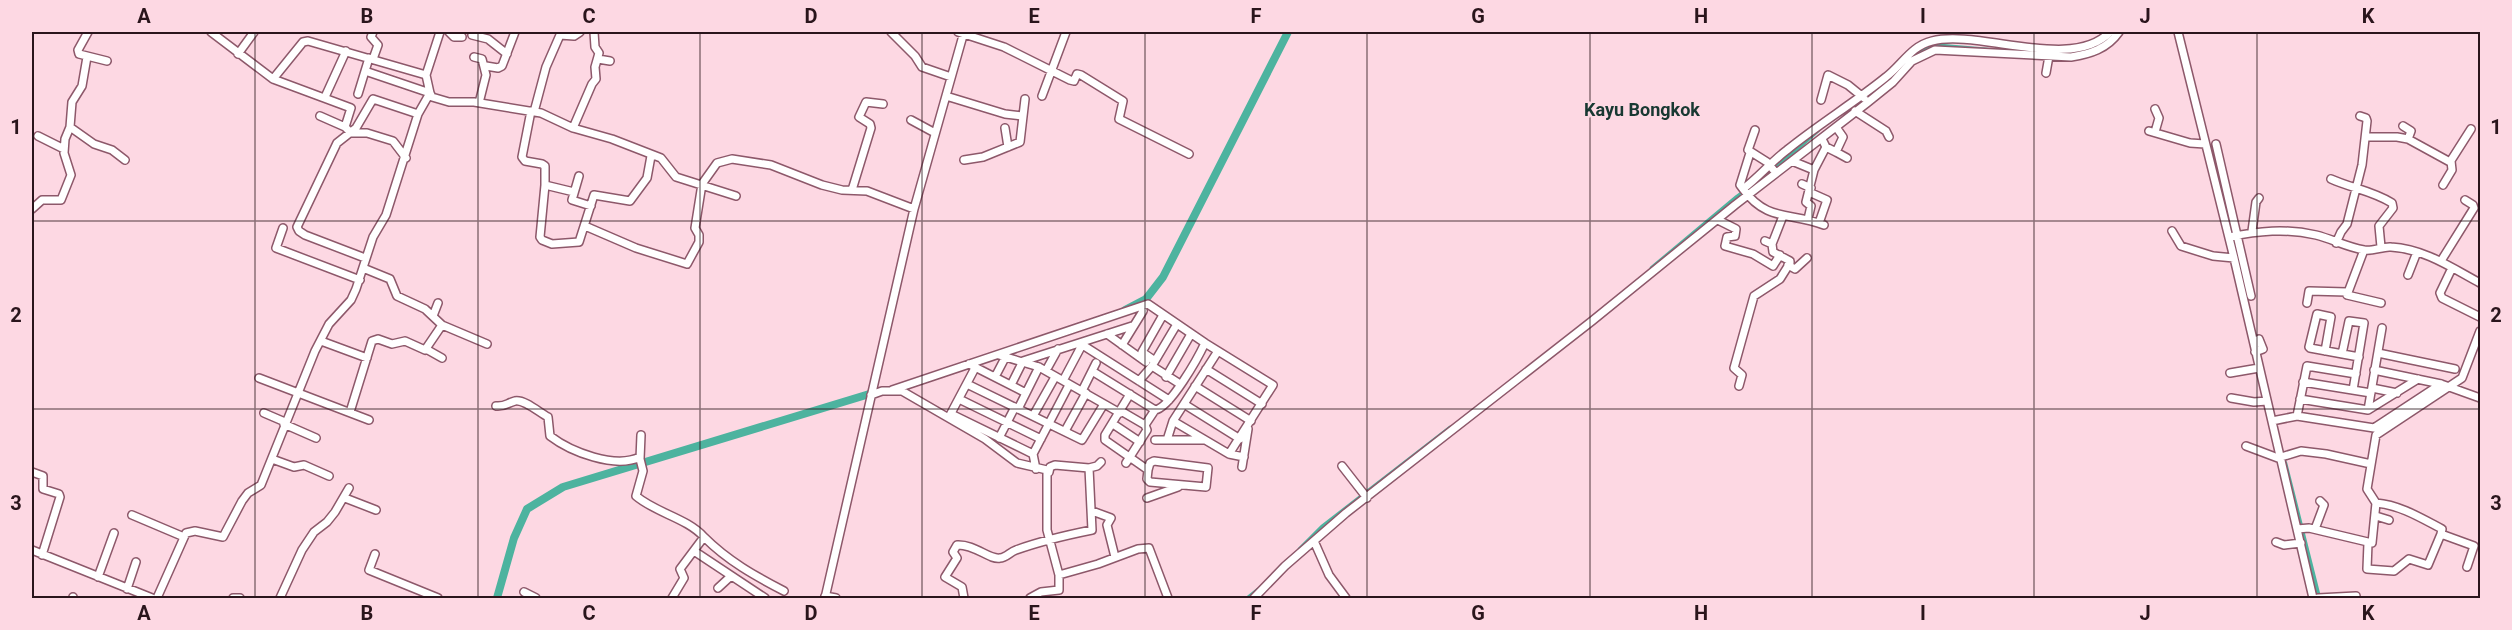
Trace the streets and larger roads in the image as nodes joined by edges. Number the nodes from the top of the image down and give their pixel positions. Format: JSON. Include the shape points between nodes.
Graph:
{"nodes":[{"id":1,"x":88,"y":32,"type":"edge"},
{"id":2,"x":211,"y":32,"type":"edge"},
{"id":3,"x":254,"y":32,"type":"edge"},
{"id":4,"x":373,"y":32,"type":"edge"},
{"id":5,"x":440,"y":32,"type":"edge"},
{"id":6,"x":449,"y":32,"type":"edge"},
{"id":7,"x":515,"y":32,"type":"edge"},
{"id":8,"x":580,"y":32,"type":"edge"},
{"id":9,"x":594,"y":32,"type":"edge"},
{"id":10,"x":891,"y":32,"type":"edge"},
{"id":11,"x":962,"y":32,"type":"edge"},
{"id":12,"x":1066,"y":32,"type":"edge"},
{"id":13,"x":1935,"y":32,"type":"edge"},
{"id":14,"x":2178,"y":32,"type":"edge"},
{"id":15,"x":472,"y":34,"type":"dead end"},
{"id":16,"x":2113,"y":34,"type":"edge"},
{"id":17,"x":462,"y":37,"type":"dead end"},
{"id":18,"x":1934,"y":45,"type":"junction"},
{"id":19,"x":1965,"y":46,"type":"junction"},
{"id":20,"x":346,"y":51,"type":"junction"},
{"id":21,"x":2025,"y":51,"type":"junction"},
{"id":22,"x":2083,"y":51,"type":"junction"},
{"id":23,"x":238,"y":54,"type":"junction"},
{"id":24,"x":507,"y":54,"type":"junction"},
{"id":25,"x":2049,"y":56,"type":"junction"},
{"id":26,"x":87,"y":57,"type":"junction"},
{"id":27,"x":474,"y":57,"type":"dead end"},
{"id":28,"x":371,"y":58,"type":"junction"},
{"id":29,"x":598,"y":59,"type":"junction"},
{"id":30,"x":107,"y":61,"type":"dead end"},
{"id":31,"x":610,"y":62,"type":"dead end"},
{"id":32,"x":486,"y":66,"type":"junction"},
{"id":33,"x":365,"y":71,"type":"junction"},
{"id":34,"x":1053,"y":71,"type":"junction"},
{"id":35,"x":2046,"y":73,"type":"dead end"},
{"id":36,"x":426,"y":75,"type":"junction"},
{"id":37,"x":951,"y":77,"type":"junction"},
{"id":38,"x":273,"y":79,"type":"junction"},
{"id":39,"x":430,"y":93,"type":"junction"},
{"id":40,"x":358,"y":94,"type":"dead end"},
{"id":41,"x":946,"y":96,"type":"junction"},
{"id":42,"x":1042,"y":96,"type":"dead end"},
{"id":43,"x":325,"y":97,"type":"junction"},
{"id":44,"x":1025,"y":99,"type":"dead end"},
{"id":45,"x":1865,"y":99,"type":"junction"},
{"id":46,"x":1821,"y":100,"type":"dead end"},
{"id":47,"x":479,"y":103,"type":"junction"},
{"id":48,"x":883,"y":104,"type":"dead end"},
{"id":49,"x":2155,"y":109,"type":"dead end"},
{"id":50,"x":533,"y":111,"type":"junction"},
{"id":51,"x":1855,"y":111,"type":"junction"},
{"id":52,"x":418,"y":114,"type":"junction"},
{"id":53,"x":320,"y":116,"type":"dead end"},
{"id":54,"x":1022,"y":116,"type":"junction"},
{"id":55,"x":2360,"y":116,"type":"dead end"},
{"id":56,"x":911,"y":120,"type":"dead end"},
{"id":57,"x":2403,"y":126,"type":"dead end"},
{"id":58,"x":69,"y":127,"type":"junction"},
{"id":59,"x":345,"y":127,"type":"junction"},
{"id":60,"x":1836,"y":127,"type":"junction"},
{"id":61,"x":573,"y":128,"type":"junction"},
{"id":62,"x":1005,"y":128,"type":"dead end"},
{"id":63,"x":2471,"y":129,"type":"dead end"},
{"id":64,"x":1755,"y":130,"type":"dead end"},
{"id":65,"x":351,"y":133,"type":"junction"},
{"id":66,"x":935,"y":133,"type":"junction"},
{"id":67,"x":1820,"y":133,"type":"junction"},
{"id":68,"x":38,"y":136,"type":"dead end"},
{"id":69,"x":1889,"y":136,"type":"dead end"},
{"id":70,"x":2367,"y":137,"type":"junction"},
{"id":71,"x":2408,"y":139,"type":"junction"},
{"id":72,"x":2205,"y":144,"type":"junction"},
{"id":73,"x":2216,"y":144,"type":"dead end"},
{"id":74,"x":1008,"y":147,"type":"junction"},
{"id":75,"x":1826,"y":147,"type":"junction"},
{"id":76,"x":64,"y":149,"type":"junction"},
{"id":77,"x":1836,"y":152,"type":"junction"},
{"id":78,"x":1750,"y":153,"type":"junction"},
{"id":79,"x":1189,"y":154,"type":"dead end"},
{"id":80,"x":1791,"y":155,"type":"junction"},
{"id":81,"x":651,"y":156,"type":"junction"},
{"id":82,"x":406,"y":158,"type":"junction"},
{"id":83,"x":1846,"y":159,"type":"dead end"},
{"id":84,"x":125,"y":160,"type":"dead end"},
{"id":85,"x":964,"y":160,"type":"dead end"},
{"id":86,"x":2451,"y":161,"type":"junction"},
{"id":87,"x":1769,"y":165,"type":"junction"},
{"id":88,"x":1814,"y":170,"type":"junction"},
{"id":89,"x":1776,"y":172,"type":"junction"},
{"id":90,"x":579,"y":176,"type":"dead end"},
{"id":91,"x":2331,"y":179,"type":"dead end"},
{"id":92,"x":702,"y":184,"type":"junction"},
{"id":93,"x":1802,"y":184,"type":"dead end"},
{"id":94,"x":545,"y":185,"type":"junction"},
{"id":95,"x":2443,"y":186,"type":"dead end"},
{"id":96,"x":852,"y":190,"type":"junction"},
{"id":97,"x":1810,"y":190,"type":"junction"},
{"id":98,"x":2355,"y":190,"type":"junction"},
{"id":99,"x":574,"y":192,"type":"junction"},
{"id":100,"x":1745,"y":193,"type":"junction"},
{"id":101,"x":736,"y":196,"type":"dead end"},
{"id":102,"x":2259,"y":198,"type":"dead end"},
{"id":103,"x":2465,"y":200,"type":"dead end"},
{"id":104,"x":591,"y":206,"type":"junction"},
{"id":105,"x":914,"y":208,"type":"junction"},
{"id":106,"x":32,"y":209,"type":"edge"},
{"id":107,"x":2226,"y":211,"type":"junction"},
{"id":108,"x":1783,"y":216,"type":"junction"},
{"id":109,"x":1808,"y":219,"type":"junction"},
{"id":110,"x":1718,"y":220,"type":"junction"},
{"id":111,"x":585,"y":226,"type":"junction"},
{"id":112,"x":283,"y":228,"type":"dead end"},
{"id":113,"x":2172,"y":231,"type":"dead end"},
{"id":114,"x":2252,"y":231,"type":"junction"},
{"id":115,"x":2232,"y":236,"type":"junction"},
{"id":116,"x":2336,"y":243,"type":"junction"},
{"id":117,"x":2381,"y":247,"type":"junction"},
{"id":118,"x":2364,"y":250,"type":"junction"},
{"id":119,"x":2417,"y":252,"type":"junction"},
{"id":120,"x":1780,"y":255,"type":"junction"},
{"id":121,"x":365,"y":258,"type":"junction"},
{"id":122,"x":1807,"y":258,"type":"dead end"},
{"id":123,"x":2234,"y":258,"type":"junction"},
{"id":124,"x":2441,"y":261,"type":"junction"},
{"id":125,"x":1788,"y":265,"type":"junction"},
{"id":126,"x":2240,"y":265,"type":"junction"},
{"id":127,"x":363,"y":268,"type":"junction"},
{"id":128,"x":2452,"y":268,"type":"junction"},
{"id":129,"x":2408,"y":275,"type":"dead end"},
{"id":130,"x":360,"y":280,"type":"junction"},
{"id":131,"x":2481,"y":283,"type":"edge"},
{"id":132,"x":2347,"y":292,"type":"junction"},
{"id":133,"x":438,"y":303,"type":"dead end"},
{"id":134,"x":2307,"y":303,"type":"dead end"},
{"id":135,"x":2380,"y":303,"type":"dead end"},
{"id":136,"x":1143,"y":311,"type":"dead end"},
{"id":137,"x":1163,"y":315,"type":"junction"},
{"id":138,"x":433,"y":316,"type":"junction"},
{"id":139,"x":2481,"y":317,"type":"edge"},
{"id":140,"x":1177,"y":324,"type":"junction"},
{"id":141,"x":442,"y":325,"type":"junction"},
{"id":142,"x":1132,"y":326,"type":"junction"},
{"id":143,"x":2382,"y":328,"type":"dead end"},
{"id":144,"x":2481,"y":331,"type":"edge"},
{"id":145,"x":1107,"y":334,"type":"junction"},
{"id":146,"x":1191,"y":334,"type":"junction"},
{"id":147,"x":2259,"y":339,"type":"dead end"},
{"id":148,"x":321,"y":341,"type":"junction"},
{"id":149,"x":1205,"y":343,"type":"junction"},
{"id":150,"x":488,"y":344,"type":"dead end"},
{"id":151,"x":1082,"y":344,"type":"junction"},
{"id":152,"x":1122,"y":345,"type":"junction"},
{"id":153,"x":426,"y":349,"type":"junction"},
{"id":154,"x":1058,"y":349,"type":"junction"},
{"id":155,"x":1218,"y":351,"type":"junction"},
{"id":156,"x":2258,"y":351,"type":"junction"},
{"id":157,"x":2325,"y":351,"type":"junction"},
{"id":158,"x":2378,"y":353,"type":"junction"},
{"id":159,"x":2342,"y":354,"type":"junction"},
{"id":160,"x":1002,"y":356,"type":"junction"},
{"id":161,"x":2359,"y":357,"type":"junction"},
{"id":162,"x":367,"y":358,"type":"junction"},
{"id":163,"x":441,"y":358,"type":"dead end"},
{"id":164,"x":1023,"y":361,"type":"junction"},
{"id":165,"x":1096,"y":363,"type":"dead end"},
{"id":166,"x":1151,"y":363,"type":"junction"},
{"id":167,"x":972,"y":366,"type":"junction"},
{"id":168,"x":1040,"y":366,"type":"junction"},
{"id":169,"x":1048,"y":367,"type":"dead end"},
{"id":170,"x":2259,"y":368,"type":"junction"},
{"id":171,"x":1206,"y":369,"type":"junction"},
{"id":172,"x":2455,"y":369,"type":"dead end"},
{"id":173,"x":2374,"y":370,"type":"junction"},
{"id":174,"x":1092,"y":371,"type":"junction"},
{"id":175,"x":2230,"y":373,"type":"dead end"},
{"id":176,"x":2356,"y":374,"type":"junction"},
{"id":177,"x":1166,"y":376,"type":"junction"},
{"id":178,"x":995,"y":377,"type":"junction"},
{"id":179,"x":1055,"y":377,"type":"junction"},
{"id":180,"x":1065,"y":377,"type":"dead end"},
{"id":181,"x":259,"y":378,"type":"dead end"},
{"id":182,"x":2418,"y":379,"type":"junction"},
{"id":183,"x":1139,"y":381,"type":"junction"},
{"id":184,"x":2303,"y":382,"type":"junction"},
{"id":185,"x":967,"y":384,"type":"junction"},
{"id":186,"x":1180,"y":384,"type":"junction"},
{"id":187,"x":1011,"y":385,"type":"junction"},
{"id":188,"x":1070,"y":385,"type":"junction"},
{"id":189,"x":1739,"y":386,"type":"dead end"},
{"id":190,"x":2444,"y":386,"type":"junction"},
{"id":191,"x":1195,"y":387,"type":"junction"},
{"id":192,"x":892,"y":390,"type":"junction"},
{"id":193,"x":2353,"y":390,"type":"junction"},
{"id":194,"x":2371,"y":390,"type":"junction"},
{"id":195,"x":298,"y":392,"type":"junction"},
{"id":196,"x":1084,"y":392,"type":"junction"},
{"id":197,"x":1026,"y":393,"type":"junction"},
{"id":198,"x":2397,"y":393,"type":"junction"},
{"id":199,"x":1130,"y":394,"type":"junction"},
{"id":200,"x":871,"y":395,"type":"junction"},
{"id":201,"x":2231,"y":398,"type":"dead end"},
{"id":202,"x":2481,"y":398,"type":"edge"},
{"id":203,"x":959,"y":399,"type":"junction"},
{"id":204,"x":2300,"y":399,"type":"junction"},
{"id":205,"x":1169,"y":400,"type":"junction"},
{"id":206,"x":2267,"y":401,"type":"junction"},
{"id":207,"x":1104,"y":404,"type":"junction"},
{"id":208,"x":1184,"y":404,"type":"junction"},
{"id":209,"x":1262,"y":404,"type":"junction"},
{"id":210,"x":496,"y":406,"type":"dead end"},
{"id":211,"x":1016,"y":408,"type":"junction"},
{"id":212,"x":1155,"y":410,"type":"junction"},
{"id":213,"x":2368,"y":410,"type":"junction"},
{"id":214,"x":350,"y":412,"type":"junction"},
{"id":215,"x":1120,"y":412,"type":"junction"},
{"id":216,"x":264,"y":413,"type":"dead end"},
{"id":217,"x":1033,"y":416,"type":"junction"},
{"id":218,"x":2297,"y":416,"type":"junction"},
{"id":219,"x":949,"y":417,"type":"junction"},
{"id":220,"x":369,"y":420,"type":"dead end"},
{"id":221,"x":1173,"y":421,"type":"junction"},
{"id":222,"x":2275,"y":421,"type":"junction"},
{"id":223,"x":1007,"y":422,"type":"junction"},
{"id":224,"x":1250,"y":422,"type":"junction"},
{"id":225,"x":285,"y":423,"type":"junction"},
{"id":226,"x":1048,"y":424,"type":"junction"},
{"id":227,"x":1113,"y":424,"type":"junction"},
{"id":228,"x":1145,"y":425,"type":"junction"},
{"id":229,"x":1065,"y":431,"type":"junction"},
{"id":230,"x":641,"y":435,"type":"dead end"},
{"id":231,"x":316,"y":438,"type":"dead end"},
{"id":232,"x":999,"y":438,"type":"junction"},
{"id":233,"x":1041,"y":439,"type":"junction"},
{"id":234,"x":1240,"y":439,"type":"junction"},
{"id":235,"x":1155,"y":440,"type":"dead end"},
{"id":236,"x":1167,"y":440,"type":"junction"},
{"id":237,"x":1203,"y":440,"type":"junction"},
{"id":238,"x":1140,"y":442,"type":"junction"},
{"id":239,"x":2247,"y":446,"type":"dead end"},
{"id":240,"x":1033,"y":454,"type":"junction"},
{"id":241,"x":1229,"y":454,"type":"junction"},
{"id":242,"x":1131,"y":456,"type":"junction"},
{"id":243,"x":2282,"y":457,"type":"junction"},
{"id":244,"x":640,"y":458,"type":"junction"},
{"id":245,"x":1244,"y":458,"type":"junction"},
{"id":246,"x":272,"y":459,"type":"junction"},
{"id":247,"x":1101,"y":462,"type":"dead end"},
{"id":248,"x":1126,"y":463,"type":"dead end"},
{"id":249,"x":2371,"y":464,"type":"junction"},
{"id":250,"x":1342,"y":466,"type":"dead end"},
{"id":251,"x":1089,"y":468,"type":"junction"},
{"id":252,"x":1242,"y":468,"type":"dead end"},
{"id":253,"x":1036,"y":469,"type":"junction"},
{"id":254,"x":1148,"y":470,"type":"junction"},
{"id":255,"x":32,"y":472,"type":"edge"},
{"id":256,"x":1049,"y":472,"type":"junction"},
{"id":257,"x":329,"y":477,"type":"dead end"},
{"id":258,"x":1181,"y":486,"type":"junction"},
{"id":259,"x":349,"y":488,"type":"dead end"},
{"id":260,"x":1366,"y":496,"type":"junction"},
{"id":261,"x":345,"y":498,"type":"junction"},
{"id":262,"x":1147,"y":498,"type":"dead end"},
{"id":263,"x":2320,"y":501,"type":"dead end"},
{"id":264,"x":2376,"y":503,"type":"junction"},
{"id":265,"x":376,"y":510,"type":"dead end"},
{"id":266,"x":1092,"y":512,"type":"junction"},
{"id":267,"x":132,"y":516,"type":"dead end"},
{"id":268,"x":2376,"y":516,"type":"junction"},
{"id":269,"x":2389,"y":520,"type":"dead end"},
{"id":270,"x":2312,"y":528,"type":"junction"},
{"id":271,"x":2298,"y":529,"type":"junction"},
{"id":272,"x":114,"y":533,"type":"dead end"},
{"id":273,"x":2441,"y":534,"type":"junction"},
{"id":274,"x":184,"y":537,"type":"junction"},
{"id":275,"x":704,"y":537,"type":"junction"},
{"id":276,"x":1050,"y":539,"type":"junction"},
{"id":277,"x":1314,"y":541,"type":"junction"},
{"id":278,"x":2276,"y":542,"type":"dead end"},
{"id":279,"x":2301,"y":543,"type":"junction"},
{"id":280,"x":2368,"y":543,"type":"junction"},
{"id":281,"x":32,"y":550,"type":"edge"},
{"id":282,"x":693,"y":550,"type":"junction"},
{"id":283,"x":375,"y":554,"type":"dead end"},
{"id":284,"x":42,"y":555,"type":"junction"},
{"id":285,"x":1115,"y":557,"type":"junction"},
{"id":286,"x":136,"y":562,"type":"dead end"},
{"id":287,"x":2467,"y":567,"type":"dead end"},
{"id":288,"x":1059,"y":575,"type":"junction"},
{"id":289,"x":98,"y":576,"type":"junction"},
{"id":290,"x":731,"y":576,"type":"junction"},
{"id":291,"x":718,"y":588,"type":"dead end"},
{"id":292,"x":127,"y":589,"type":"junction"},
{"id":293,"x":784,"y":591,"type":"dead end"},
{"id":294,"x":524,"y":592,"type":"dead end"},
{"id":295,"x":752,"y":595,"type":"edge"},
{"id":296,"x":2356,"y":596,"type":"dead end"},
{"id":297,"x":825,"y":597,"type":"edge"},
{"id":298,"x":152,"y":598,"type":"edge"},
{"id":299,"x":157,"y":598,"type":"edge"},
{"id":300,"x":233,"y":598,"type":"edge"},
{"id":301,"x":240,"y":598,"type":"edge"},
{"id":302,"x":280,"y":598,"type":"edge"},
{"id":303,"x":438,"y":598,"type":"edge"},
{"id":304,"x":536,"y":598,"type":"edge"},
{"id":305,"x":672,"y":598,"type":"edge"},
{"id":306,"x":765,"y":598,"type":"edge"},
{"id":307,"x":836,"y":598,"type":"edge"},
{"id":308,"x":964,"y":598,"type":"edge"},
{"id":309,"x":1030,"y":598,"type":"edge"},
{"id":310,"x":1168,"y":598,"type":"edge"},
{"id":311,"x":1254,"y":598,"type":"edge"},
{"id":312,"x":1346,"y":598,"type":"edge"},
{"id":313,"x":2316,"y":598,"type":"edge"},
{"id":314,"x":2323,"y":598,"type":"edge"}],
"edges":[{"from":1,"to":26,"type":"street","via":[[78,52]]},
{"from":2,"to":23,"type":"street"},
{"from":3,"to":23,"type":"street"},
{"from":4,"to":28,"type":"street","via":[[371,37],[378,45]]},
{"from":5,"to":36,"type":"street"},
{"from":6,"to":17,"type":"street","via":[[454,38]]},
{"from":7,"to":24,"type":"street"},
{"from":8,"to":50,"type":"street","via":[[574,36],[560,35]]},
{"from":9,"to":29,"type":"street"},
{"from":10,"to":37,"type":"street","via":[[922,67]]},
{"from":11,"to":34,"type":"street"},
{"from":11,"to":37,"type":"street"},
{"from":12,"to":34,"type":"street"},
{"from":13,"to":18,"type":"street"},
{"from":14,"to":72,"type":"street"},
{"from":15,"to":24,"type":"street","via":[[488,39]]},
{"from":16,"to":22,"type":"street"},
{"from":18,"to":19,"type":"street"},
{"from":18,"to":19,"type":"street"},
{"from":18,"to":45,"type":"street","via":[[1910,57],[1891,79]]},
{"from":19,"to":21,"type":"street"},
{"from":19,"to":21,"type":"street"},
{"from":20,"to":28,"type":"street"},
{"from":20,"to":38,"type":"street","via":[[305,41]]},
{"from":20,"to":43,"type":"street"},
{"from":21,"to":22,"type":"street"},
{"from":21,"to":25,"type":"street"},
{"from":22,"to":25,"type":"street"},
{"from":23,"to":38,"type":"street"},
{"from":24,"to":32,"type":"street","via":[[500,68]]},
{"from":25,"to":35,"type":"street"},
{"from":26,"to":30,"type":"street"},
{"from":26,"to":58,"type":"street","via":[[82,86],[71,106]]},
{"from":27,"to":32,"type":"street","via":[[482,59]]},
{"from":28,"to":33,"type":"street"},
{"from":28,"to":36,"type":"street"},
{"from":29,"to":31,"type":"street"},
{"from":29,"to":61,"type":"street","via":[[596,79]]},
{"from":32,"to":47,"type":"street"},
{"from":33,"to":39,"type":"street"},
{"from":33,"to":40,"type":"street"},
{"from":34,"to":42,"type":"street"},
{"from":34,"to":79,"type":"street","via":[[1072,81],[1079,74],[1114,95],[1124,102],[1119,119]]},
{"from":36,"to":39,"type":"street"},
{"from":37,"to":41,"type":"street"},
{"from":38,"to":43,"type":"street"},
{"from":39,"to":47,"type":"street","via":[[449,102]]},
{"from":39,"to":52,"type":"street"},
{"from":41,"to":54,"type":"street"},
{"from":41,"to":66,"type":"street"},
{"from":43,"to":59,"type":"street","via":[[351,108]]},
{"from":44,"to":54,"type":"street"},
{"from":45,"to":46,"type":"street","via":[[1828,75]]},
{"from":45,"to":51,"type":"street"},
{"from":45,"to":67,"type":"street"},
{"from":47,"to":50,"type":"street"},
{"from":48,"to":96,"type":"street","via":[[866,102],[860,112],[859,117],[871,128]]},
{"from":49,"to":72,"type":"street","via":[[2159,118],[2152,132]]},
{"from":50,"to":61,"type":"street"},
{"from":50,"to":94,"type":"street","via":[[522,157],[544,165]]},
{"from":51,"to":60,"type":"street"},
{"from":51,"to":69,"type":"street"},
{"from":52,"to":65,"type":"street","via":[[374,99]]},
{"from":52,"to":82,"type":"street"},
{"from":53,"to":59,"type":"street"},
{"from":54,"to":74,"type":"street","via":[[1022,141]]},
{"from":55,"to":70,"type":"street","via":[[2367,119]]},
{"from":56,"to":66,"type":"street"},
{"from":57,"to":71,"type":"street","via":[[2410,131]]},
{"from":58,"to":76,"type":"street"},
{"from":58,"to":84,"type":"street"},
{"from":59,"to":65,"type":"street"},
{"from":60,"to":67,"type":"street"},
{"from":60,"to":77,"type":"street","via":[[1843,137]]},
{"from":61,"to":81,"type":"street"},
{"from":62,"to":74,"type":"street"},
{"from":63,"to":86,"type":"street"},
{"from":64,"to":78,"type":"street","via":[[1748,146]]},
{"from":65,"to":82,"type":"street","via":[[393,141]]},
{"from":65,"to":121,"type":"street","via":[[337,143],[328,158],[297,227],[305,235]]},
{"from":66,"to":105,"type":"street"},
{"from":67,"to":75,"type":"street"},
{"from":67,"to":80,"type":"street"},
{"from":67,"to":80,"type":"street"},
{"from":68,"to":76,"type":"street"},
{"from":70,"to":71,"type":"street"},
{"from":70,"to":98,"type":"street"},
{"from":71,"to":86,"type":"street"},
{"from":72,"to":107,"type":"street"},
{"from":73,"to":107,"type":"street"},
{"from":74,"to":85,"type":"street"},
{"from":75,"to":77,"type":"street"},
{"from":75,"to":88,"type":"street"},
{"from":76,"to":106,"type":"street","via":[[71,175],[63,196],[59,201],[42,200]]},
{"from":77,"to":83,"type":"street"},
{"from":78,"to":87,"type":"street"},
{"from":78,"to":100,"type":"street","via":[[1740,185]]},
{"from":80,"to":87,"type":"street"},
{"from":80,"to":88,"type":"street"},
{"from":80,"to":89,"type":"street"},
{"from":81,"to":92,"type":"street","via":[[667,164],[674,176]]},
{"from":81,"to":104,"type":"street","via":[[647,178],[630,201],[597,194]]},
{"from":82,"to":121,"type":"street","via":[[386,215]]},
{"from":86,"to":95,"type":"street","via":[[2452,170]]},
{"from":87,"to":89,"type":"street"},
{"from":87,"to":100,"type":"street"},
{"from":88,"to":97,"type":"street"},
{"from":89,"to":100,"type":"street"},
{"from":90,"to":99,"type":"street"},
{"from":91,"to":98,"type":"street"},
{"from":92,"to":96,"type":"street","via":[[717,163],[732,159],[771,165],[822,185]]},
{"from":92,"to":101,"type":"street"},
{"from":92,"to":111,"type":"street","via":[[695,228],[699,242],[687,264]]},
{"from":93,"to":97,"type":"street"},
{"from":94,"to":99,"type":"street"},
{"from":94,"to":111,"type":"street","via":[[539,233],[542,240],[552,244],[578,243]]},
{"from":96,"to":105,"type":"street","via":[[867,191]]},
{"from":97,"to":109,"type":"street","via":[[1806,202],[1811,205]]},
{"from":97,"to":109,"type":"street","via":[[1827,200],[1822,224]]},
{"from":98,"to":116,"type":"street","via":[[2347,224]]},
{"from":98,"to":117,"type":"street","via":[[2371,192],[2392,203],[2393,208],[2379,226]]},
{"from":99,"to":104,"type":"street","via":[[573,201]]},
{"from":100,"to":108,"type":"street","via":[[1755,204]]},
{"from":100,"to":110,"type":"street"},
{"from":102,"to":114,"type":"street"},
{"from":103,"to":124,"type":"street","via":[[2474,208]]},
{"from":104,"to":111,"type":"street"},
{"from":105,"to":200,"type":"street"},
{"from":107,"to":115,"type":"street"},
{"from":108,"to":109,"type":"street"},
{"from":108,"to":120,"type":"street","via":[[1769,242],[1771,250]]},
{"from":110,"to":120,"type":"street","via":[[1736,231],[1734,236],[1727,237],[1724,246],[1753,254],[1772,266]]},
{"from":110,"to":260,"type":"street"},
{"from":112,"to":130,"type":"street","via":[[276,248]]},
{"from":113,"to":123,"type":"street","via":[[2181,246]]},
{"from":114,"to":115,"type":"street"},
{"from":114,"to":116,"type":"street","via":[[2288,231]]},
{"from":115,"to":123,"type":"street"},
{"from":115,"to":126,"type":"street"},
{"from":116,"to":118,"type":"street"},
{"from":117,"to":118,"type":"street"},
{"from":117,"to":119,"type":"street"},
{"from":118,"to":132,"type":"street"},
{"from":119,"to":124,"type":"street"},
{"from":119,"to":129,"type":"street"},
{"from":120,"to":125,"type":"street","via":[[1790,261]]},
{"from":121,"to":127,"type":"street"},
{"from":122,"to":125,"type":"street","via":[[1795,269]]},
{"from":123,"to":126,"type":"street"},
{"from":124,"to":128,"type":"street"},
{"from":125,"to":189,"type":"street","via":[[1779,279],[1758,292],[1753,300],[1734,369],[1742,375]]},
{"from":126,"to":156,"type":"street"},
{"from":127,"to":130,"type":"street"},
{"from":127,"to":138,"type":"street","via":[[390,279],[397,296]]},
{"from":128,"to":131,"type":"street"},
{"from":128,"to":139,"type":"street","via":[[2441,296]]},
{"from":130,"to":148,"type":"street","via":[[351,300],[336,314]]},
{"from":132,"to":134,"type":"street","via":[[2309,291]]},
{"from":132,"to":135,"type":"street","via":[[2348,296]]},
{"from":133,"to":138,"type":"street"},
{"from":136,"to":142,"type":"street"},
{"from":137,"to":140,"type":"street"},
{"from":137,"to":160,"type":"street","via":[[1144,304]]},
{"from":137,"to":166,"type":"street","via":[[1142,352]]},
{"from":138,"to":141,"type":"street"},
{"from":140,"to":146,"type":"street"},
{"from":140,"to":166,"type":"street"},
{"from":141,"to":150,"type":"street"},
{"from":141,"to":153,"type":"street"},
{"from":142,"to":145,"type":"street"},
{"from":142,"to":152,"type":"street"},
{"from":143,"to":158,"type":"street"},
{"from":144,"to":190,"type":"street","via":[[2466,373]]},
{"from":145,"to":151,"type":"street"},
{"from":145,"to":152,"type":"street"},
{"from":146,"to":149,"type":"street"},
{"from":146,"to":177,"type":"street"},
{"from":147,"to":156,"type":"street"},
{"from":148,"to":162,"type":"street"},
{"from":148,"to":195,"type":"street"},
{"from":149,"to":155,"type":"street"},
{"from":149,"to":186,"type":"street"},
{"from":151,"to":154,"type":"street"},
{"from":151,"to":180,"type":"street"},
{"from":151,"to":183,"type":"street"},
{"from":152,"to":166,"type":"street"},
{"from":153,"to":162,"type":"street","via":[[405,341],[389,344],[378,339],[372,341]]},
{"from":153,"to":163,"type":"street"},
{"from":154,"to":164,"type":"street"},
{"from":154,"to":169,"type":"street"},
{"from":155,"to":171,"type":"street"},
{"from":155,"to":209,"type":"street","via":[[1273,385]]},
{"from":156,"to":170,"type":"street"},
{"from":157,"to":157,"type":"street","via":[[2309,345],[2317,314],[2331,318]]},
{"from":157,"to":159,"type":"street"},
{"from":158,"to":172,"type":"street"},
{"from":158,"to":173,"type":"street"},
{"from":159,"to":161,"type":"street"},
{"from":159,"to":161,"type":"street","via":[[2349,321],[2360,322],[2365,324]]},
{"from":160,"to":164,"type":"street"},
{"from":160,"to":167,"type":"street"},
{"from":160,"to":178,"type":"street"},
{"from":161,"to":176,"type":"street"},
{"from":162,"to":214,"type":"street"},
{"from":164,"to":168,"type":"street"},
{"from":164,"to":187,"type":"street"},
{"from":165,"to":174,"type":"street"},
{"from":166,"to":177,"type":"street"},
{"from":166,"to":183,"type":"street"},
{"from":167,"to":178,"type":"street"},
{"from":167,"to":185,"type":"street"},
{"from":167,"to":192,"type":"street"},
{"from":168,"to":179,"type":"street"},
{"from":168,"to":197,"type":"street"},
{"from":170,"to":175,"type":"street"},
{"from":170,"to":206,"type":"street"},
{"from":171,"to":191,"type":"street"},
{"from":171,"to":209,"type":"street"},
{"from":173,"to":182,"type":"street"},
{"from":173,"to":194,"type":"street"},
{"from":174,"to":196,"type":"street"},
{"from":174,"to":199,"type":"street"},
{"from":176,"to":184,"type":"street","via":[[2307,366]]},
{"from":176,"to":193,"type":"street"},
{"from":177,"to":186,"type":"street"},
{"from":178,"to":187,"type":"street"},
{"from":179,"to":188,"type":"street"},
{"from":179,"to":217,"type":"street"},
{"from":181,"to":195,"type":"street"},
{"from":182,"to":190,"type":"street"},
{"from":182,"to":198,"type":"street"},
{"from":183,"to":205,"type":"street"},
{"from":184,"to":193,"type":"street"},
{"from":184,"to":204,"type":"street"},
{"from":185,"to":203,"type":"street"},
{"from":185,"to":211,"type":"street"},
{"from":186,"to":205,"type":"street"},
{"from":187,"to":197,"type":"street"},
{"from":188,"to":196,"type":"street"},
{"from":188,"to":226,"type":"street"},
{"from":190,"to":202,"type":"street"},
{"from":190,"to":218,"type":"street","via":[[2374,428]]},
{"from":190,"to":249,"type":"street","via":[[2376,435]]},
{"from":191,"to":208,"type":"street"},
{"from":191,"to":224,"type":"street"},
{"from":192,"to":200,"type":"street"},
{"from":192,"to":219,"type":"street","via":[[902,391]]},
{"from":193,"to":194,"type":"street"},
{"from":194,"to":198,"type":"street"},
{"from":194,"to":213,"type":"street"},
{"from":195,"to":214,"type":"street"},
{"from":195,"to":225,"type":"street"},
{"from":196,"to":207,"type":"street"},
{"from":196,"to":229,"type":"street"},
{"from":197,"to":211,"type":"street"},
{"from":198,"to":213,"type":"street"},
{"from":199,"to":212,"type":"street"},
{"from":199,"to":215,"type":"street"},
{"from":200,"to":297,"type":"street"},
{"from":201,"to":206,"type":"street"},
{"from":203,"to":219,"type":"street"},
{"from":203,"to":223,"type":"street"},
{"from":204,"to":213,"type":"street"},
{"from":204,"to":218,"type":"street"},
{"from":205,"to":212,"type":"street"},
{"from":206,"to":222,"type":"street"},
{"from":207,"to":215,"type":"street"},
{"from":207,"to":229,"type":"street","via":[[1082,440]]},
{"from":208,"to":221,"type":"street"},
{"from":208,"to":234,"type":"street"},
{"from":209,"to":224,"type":"street"},
{"from":210,"to":244,"type":"street","via":[[522,402],[548,417],[550,436],[576,450],[617,462]]},
{"from":211,"to":217,"type":"street"},
{"from":211,"to":223,"type":"street"},
{"from":212,"to":228,"type":"street"},
{"from":214,"to":220,"type":"street"},
{"from":215,"to":227,"type":"street"},
{"from":215,"to":228,"type":"street"},
{"from":216,"to":225,"type":"street"},
{"from":217,"to":226,"type":"street"},
{"from":218,"to":222,"type":"street"},
{"from":219,"to":232,"type":"street"},
{"from":219,"to":253,"type":"street","via":[[1017,463]]},
{"from":221,"to":236,"type":"street"},
{"from":221,"to":237,"type":"street"},
{"from":222,"to":243,"type":"street"},
{"from":223,"to":232,"type":"street"},
{"from":223,"to":233,"type":"street"},
{"from":224,"to":234,"type":"street"},
{"from":224,"to":245,"type":"street"},
{"from":225,"to":231,"type":"street"},
{"from":225,"to":246,"type":"street"},
{"from":226,"to":229,"type":"street"},
{"from":226,"to":233,"type":"street"},
{"from":227,"to":238,"type":"street"},
{"from":227,"to":242,"type":"street","via":[[1105,440]]},
{"from":228,"to":238,"type":"street","via":[[1147,430]]},
{"from":230,"to":244,"type":"street"},
{"from":232,"to":240,"type":"street"},
{"from":233,"to":240,"type":"street"},
{"from":234,"to":241,"type":"street"},
{"from":235,"to":236,"type":"street"},
{"from":236,"to":237,"type":"street"},
{"from":237,"to":241,"type":"street"},
{"from":238,"to":242,"type":"street"},
{"from":239,"to":243,"type":"street"},
{"from":240,"to":253,"type":"street"},
{"from":241,"to":245,"type":"street"},
{"from":242,"to":248,"type":"street"},
{"from":242,"to":254,"type":"street"},
{"from":243,"to":249,"type":"street","via":[[2301,452],[2321,453]]},
{"from":243,"to":271,"type":"street"},
{"from":244,"to":275,"type":"street","via":[[643,471],[636,496],[663,514],[696,528]]},
{"from":245,"to":252,"type":"street"},
{"from":246,"to":257,"type":"street","via":[[294,467],[308,466]]},
{"from":246,"to":274,"type":"street","via":[[259,488],[242,501],[225,536],[189,531]]},
{"from":247,"to":251,"type":"street"},
{"from":249,"to":264,"type":"street","via":[[2367,489]]},
{"from":250,"to":260,"type":"street"},
{"from":251,"to":256,"type":"street","via":[[1055,465]]},
{"from":251,"to":266,"type":"street"},
{"from":253,"to":256,"type":"street"},
{"from":254,"to":258,"type":"street","via":[[1150,482]]},
{"from":254,"to":258,"type":"street","via":[[1154,462],[1208,468],[1204,488]]},
{"from":255,"to":284,"type":"street","via":[[44,476],[43,489],[60,496]]},
{"from":256,"to":276,"type":"street"},
{"from":258,"to":262,"type":"street"},
{"from":259,"to":261,"type":"street"},
{"from":260,"to":277,"type":"street"},
{"from":261,"to":265,"type":"street"},
{"from":261,"to":302,"type":"street","via":[[302,550]]},
{"from":263,"to":270,"type":"street","via":[[2324,505]]},
{"from":264,"to":268,"type":"street"},
{"from":264,"to":273,"type":"street","via":[[2399,507],[2442,529]]},
{"from":266,"to":276,"type":"street","via":[[1093,530]]},
{"from":266,"to":285,"type":"street","via":[[1111,518],[1107,525]]},
{"from":267,"to":274,"type":"street"},
{"from":268,"to":269,"type":"street"},
{"from":268,"to":280,"type":"street","via":[[2373,542]]},
{"from":270,"to":271,"type":"street"},
{"from":270,"to":280,"type":"street"},
{"from":271,"to":279,"type":"street"},
{"from":272,"to":289,"type":"street"},
{"from":273,"to":280,"type":"street","via":[[2428,565],[2409,559],[2394,571],[2367,569]]},
{"from":273,"to":287,"type":"street","via":[[2475,546]]},
{"from":274,"to":299,"type":"street"},
{"from":275,"to":282,"type":"street"},
{"from":275,"to":293,"type":"street","via":[[745,571]]},
{"from":276,"to":288,"type":"street"},
{"from":276,"to":308,"type":"street","via":[[1001,558],[976,547],[957,545],[953,552],[957,558],[945,576],[962,587]]},
{"from":277,"to":311,"type":"street"},
{"from":277,"to":312,"type":"street","via":[[1329,575]]},
{"from":278,"to":279,"type":"street"},
{"from":279,"to":313,"type":"street"},
{"from":281,"to":284,"type":"street"},
{"from":282,"to":290,"type":"street"},
{"from":282,"to":305,"type":"street","via":[[680,570],[684,578]]},
{"from":283,"to":303,"type":"street","via":[[368,567],[370,571]]},
{"from":284,"to":289,"type":"street"},
{"from":285,"to":288,"type":"street"},
{"from":285,"to":310,"type":"street","via":[[1138,549],[1150,550]]},
{"from":286,"to":292,"type":"street"},
{"from":288,"to":309,"type":"street","via":[[1059,590]]},
{"from":289,"to":292,"type":"street"},
{"from":290,"to":291,"type":"street"},
{"from":290,"to":295,"type":"street"},
{"from":292,"to":298,"type":"street"},
{"from":294,"to":304,"type":"street"},
{"from":295,"to":306,"type":"street"},
{"from":296,"to":314,"type":"street"},
{"from":297,"to":307,"type":"street"},
{"from":300,"to":301,"type":"street"},
{"from":313,"to":314,"type":"street"}]}
